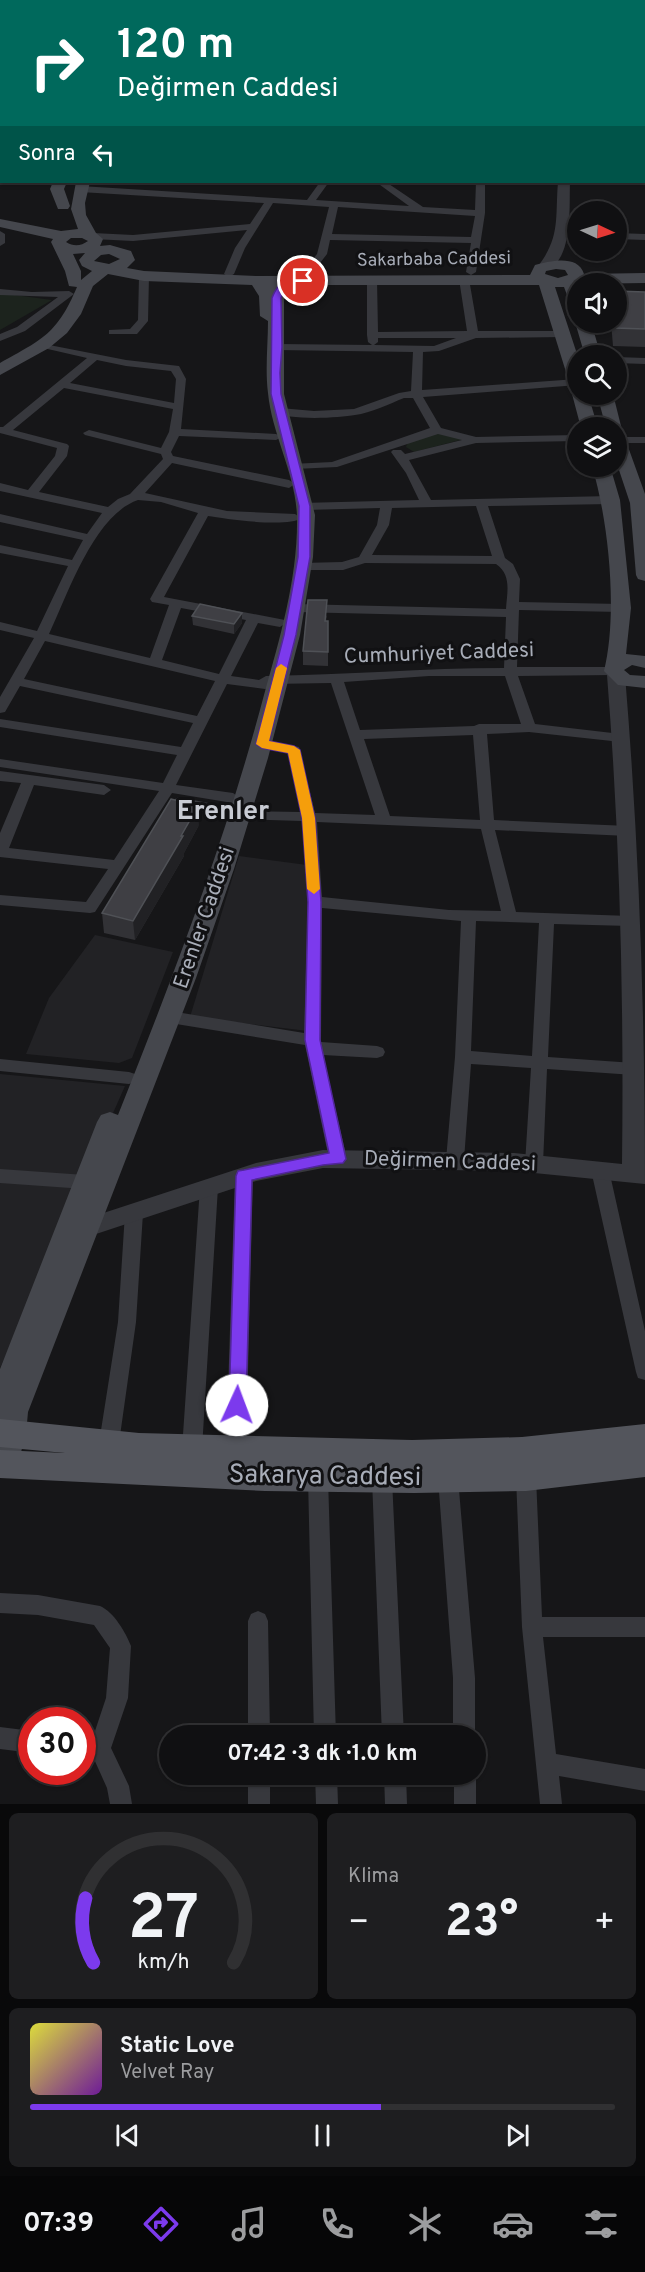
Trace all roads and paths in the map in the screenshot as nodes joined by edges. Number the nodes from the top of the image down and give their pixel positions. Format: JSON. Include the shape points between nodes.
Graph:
{"nodes":[{"id":1,"x":60,"y":183,"type":"edge"},
{"id":2,"x":323,"y":183,"type":"edge"},
{"id":3,"x":382,"y":183,"type":"edge"},
{"id":4,"x":481,"y":183,"type":"edge"},
{"id":5,"x":564,"y":183,"type":"edge"},
{"id":6,"x":79,"y":184,"type":"edge"},
{"id":7,"x":270,"y":201,"type":"junction"},
{"id":8,"x":309,"y":203,"type":"junction"},
{"id":9,"x":334,"y":204,"type":"junction"},
{"id":10,"x":420,"y":210,"type":"junction"},
{"id":11,"x":480,"y":213,"type":"junction"},
{"id":12,"x":0,"y":223,"type":"edge"},
{"id":13,"x":254,"y":227,"type":"junction"},
{"id":14,"x":0,"y":229,"type":"edge"},
{"id":15,"x":0,"y":234,"type":"edge"},
{"id":16,"x":63,"y":234,"type":"junction"},
{"id":17,"x":561,"y":234,"type":"junction"},
{"id":18,"x":567,"y":234,"type":"edge"},
{"id":19,"x":93,"y":236,"type":"junction"},
{"id":20,"x":627,"y":236,"type":"edge"},
{"id":21,"x":327,"y":237,"type":"junction"},
{"id":22,"x":645,"y":237,"type":"edge"},
{"id":23,"x":133,"y":238,"type":"junction"},
{"id":24,"x":476,"y":240,"type":"junction"},
{"id":25,"x":0,"y":243,"type":"edge"},
{"id":26,"x":124,"y":254,"type":"junction"},
{"id":27,"x":87,"y":261,"type":"junction"},
{"id":28,"x":107,"y":269,"type":"junction"},
{"id":29,"x":571,"y":273,"type":"edge"},
{"id":30,"x":580,"y":273,"type":"edge"},
{"id":31,"x":645,"y":273,"type":"edge"},
{"id":32,"x":229,"y":274,"type":"junction"},
{"id":33,"x":543,"y":274,"type":"junction"},
{"id":34,"x":467,"y":275,"type":"junction"},
{"id":35,"x":144,"y":276,"type":"junction"},
{"id":36,"x":567,"y":277,"type":"edge"},
{"id":37,"x":627,"y":277,"type":"edge"},
{"id":38,"x":298,"y":278,"type":"junction"},
{"id":39,"x":645,"y":278,"type":"edge"},
{"id":40,"x":372,"y":280,"type":"junction"},
{"id":41,"x":256,"y":281,"type":"junction"},
{"id":42,"x":0,"y":292,"type":"edge"},
{"id":43,"x":66,"y":293,"type":"junction"},
{"id":44,"x":113,"y":332,"type":"dead end"},
{"id":45,"x":563,"y":334,"type":"junction"},
{"id":46,"x":372,"y":335,"type":"junction"},
{"id":47,"x":473,"y":335,"type":"junction"},
{"id":48,"x":0,"y":338,"type":"edge"},
{"id":49,"x":43,"y":345,"type":"junction"},
{"id":50,"x":278,"y":347,"type":"junction"},
{"id":51,"x":373,"y":348,"type":"junction"},
{"id":52,"x":567,"y":348,"type":"edge"},
{"id":53,"x":418,"y":349,"type":"junction"},
{"id":54,"x":93,"y":358,"type":"junction"},
{"id":55,"x":627,"y":360,"type":"edge"},
{"id":56,"x":645,"y":361,"type":"edge"},
{"id":57,"x":0,"y":362,"type":"edge"},
{"id":58,"x":0,"y":370,"type":"edge"},
{"id":59,"x":61,"y":384,"type":"junction"},
{"id":60,"x":567,"y":387,"type":"edge"},
{"id":61,"x":416,"y":394,"type":"junction"},
{"id":62,"x":178,"y":407,"type":"junction"},
{"id":63,"x":280,"y":411,"type":"junction"},
{"id":64,"x":2,"y":430,"type":"edge"},
{"id":65,"x":437,"y":430,"type":"junction"},
{"id":66,"x":175,"y":432,"type":"junction"},
{"id":67,"x":89,"y":433,"type":"dead end"},
{"id":68,"x":627,"y":436,"type":"edge"},
{"id":69,"x":276,"y":437,"type":"junction"},
{"id":70,"x":567,"y":438,"type":"edge"},
{"id":71,"x":476,"y":440,"type":"junction"},
{"id":72,"x":645,"y":440,"type":"edge"},
{"id":73,"x":390,"y":446,"type":"junction"},
{"id":74,"x":167,"y":456,"type":"junction"},
{"id":75,"x":404,"y":458,"type":"junction"},
{"id":76,"x":627,"y":461,"type":"edge"},
{"id":77,"x":292,"y":475,"type":"junction"},
{"id":78,"x":604,"y":477,"type":"edge"},
{"id":79,"x":0,"y":487,"type":"edge"},
{"id":80,"x":31,"y":494,"type":"junction"},
{"id":81,"x":135,"y":496,"type":"junction"},
{"id":82,"x":611,"y":500,"type":"junction"},
{"id":83,"x":481,"y":502,"type":"junction"},
{"id":84,"x":642,"y":503,"type":"edge"},
{"id":85,"x":426,"y":504,"type":"junction"},
{"id":86,"x":387,"y":505,"type":"junction"},
{"id":87,"x":109,"y":511,"type":"junction"},
{"id":88,"x":205,"y":512,"type":"junction"},
{"id":89,"x":300,"y":512,"type":"junction"},
{"id":90,"x":0,"y":518,"type":"edge"},
{"id":91,"x":91,"y":538,"type":"junction"},
{"id":92,"x":0,"y":549,"type":"edge"},
{"id":93,"x":364,"y":559,"type":"junction"},
{"id":94,"x":499,"y":560,"type":"junction"},
{"id":95,"x":75,"y":564,"type":"junction"},
{"id":96,"x":302,"y":567,"type":"junction"},
{"id":97,"x":645,"y":574,"type":"edge"},
{"id":98,"x":176,"y":604,"type":"junction"},
{"id":99,"x":621,"y":608,"type":"junction"},
{"id":100,"x":514,"y":609,"type":"junction"},
{"id":101,"x":288,"y":616,"type":"junction"},
{"id":102,"x":253,"y":619,"type":"junction"},
{"id":103,"x":0,"y":626,"type":"edge"},
{"id":104,"x":41,"y":637,"type":"junction"},
{"id":105,"x":155,"y":662,"type":"junction"},
{"id":106,"x":645,"y":662,"type":"edge"},
{"id":107,"x":510,"y":671,"type":"junction"},
{"id":108,"x":615,"y":671,"type":"junction"},
{"id":109,"x":224,"y":679,"type":"junction"},
{"id":110,"x":336,"y":679,"type":"junction"},
{"id":111,"x":16,"y":681,"type":"junction"},
{"id":112,"x":270,"y":682,"type":"junction"},
{"id":113,"x":645,"y":682,"type":"edge"},
{"id":114,"x":0,"y":710,"type":"edge"},
{"id":115,"x":202,"y":721,"type":"junction"},
{"id":116,"x":0,"y":723,"type":"edge"},
{"id":117,"x":479,"y":728,"type":"junction"},
{"id":118,"x":529,"y":728,"type":"junction"},
{"id":119,"x":354,"y":735,"type":"junction"},
{"id":120,"x":621,"y":738,"type":"junction"},
{"id":121,"x":262,"y":744,"type":"junction"},
{"id":122,"x":186,"y":752,"type":"junction"},
{"id":123,"x":0,"y":763,"type":"edge"},
{"id":124,"x":0,"y":776,"type":"edge"},
{"id":125,"x":28,"y":780,"type":"junction"},
{"id":126,"x":165,"y":794,"type":"junction"},
{"id":127,"x":234,"y":808,"type":"junction"},
{"id":128,"x":309,"y":818,"type":"junction"},
{"id":129,"x":384,"y":821,"type":"junction"},
{"id":130,"x":487,"y":826,"type":"junction"},
{"id":131,"x":628,"y":831,"type":"junction"},
{"id":132,"x":0,"y":852,"type":"edge"},
{"id":133,"x":118,"y":866,"type":"junction"},
{"id":134,"x":315,"y":902,"type":"junction"},
{"id":135,"x":1,"y":904,"type":"edge"},
{"id":136,"x":469,"y":916,"type":"junction"},
{"id":137,"x":510,"y":918,"type":"junction"},
{"id":138,"x":547,"y":920,"type":"junction"},
{"id":139,"x":630,"y":921,"type":"junction"},
{"id":140,"x":170,"y":1017,"type":"junction"},
{"id":141,"x":313,"y":1044,"type":"junction"},
{"id":142,"x":376,"y":1052,"type":"dead end"},
{"id":143,"x":463,"y":1057,"type":"junction"},
{"id":144,"x":539,"y":1062,"type":"junction"},
{"id":145,"x":0,"y":1065,"type":"edge"},
{"id":146,"x":634,"y":1069,"type":"junction"},
{"id":147,"x":129,"y":1078,"type":"junction"},
{"id":148,"x":338,"y":1159,"type":"junction"},
{"id":149,"x":455,"y":1160,"type":"junction"},
{"id":150,"x":534,"y":1164,"type":"junction"},
{"id":151,"x":600,"y":1170,"type":"junction"},
{"id":152,"x":639,"y":1175,"type":"edge"},
{"id":153,"x":0,"y":1176,"type":"edge"},
{"id":154,"x":244,"y":1176,"type":"junction"},
{"id":155,"x":85,"y":1182,"type":"junction"},
{"id":156,"x":209,"y":1187,"type":"junction"},
{"id":157,"x":134,"y":1213,"type":"junction"},
{"id":158,"x":84,"y":1229,"type":"junction"},
{"id":159,"x":21,"y":1354,"type":"junction"},
{"id":160,"x":645,"y":1372,"type":"edge"},
{"id":161,"x":0,"y":1382,"type":"edge"},
{"id":162,"x":13,"y":1423,"type":"edge"},
{"id":163,"x":645,"y":1438,"type":"edge"},
{"id":164,"x":109,"y":1443,"type":"junction"},
{"id":165,"x":192,"y":1449,"type":"junction"},
{"id":166,"x":236,"y":1451,"type":"junction"},
{"id":167,"x":645,"y":1463,"type":"edge"},
{"id":168,"x":2,"y":1464,"type":"edge"},
{"id":169,"x":526,"y":1476,"type":"junction"},
{"id":170,"x":318,"y":1478,"type":"junction"},
{"id":171,"x":382,"y":1479,"type":"junction"},
{"id":172,"x":448,"y":1479,"type":"junction"},
{"id":173,"x":0,"y":1603,"type":"edge"},
{"id":174,"x":258,"y":1621,"type":"dead end"},
{"id":175,"x":532,"y":1627,"type":"junction"},
{"id":176,"x":645,"y":1627,"type":"edge"},
{"id":177,"x":259,"y":1725,"type":"edge"},
{"id":178,"x":325,"y":1725,"type":"edge"},
{"id":179,"x":393,"y":1725,"type":"edge"},
{"id":180,"x":464,"y":1725,"type":"edge"},
{"id":181,"x":0,"y":1738,"type":"edge"},
{"id":182,"x":96,"y":1738,"type":"edge"},
{"id":183,"x":18,"y":1740,"type":"edge"},
{"id":184,"x":96,"y":1755,"type":"edge"},
{"id":185,"x":547,"y":1763,"type":"junction"},
{"id":186,"x":645,"y":1780,"type":"edge"},
{"id":187,"x":259,"y":1785,"type":"edge"},
{"id":188,"x":326,"y":1785,"type":"edge"},
{"id":189,"x":395,"y":1785,"type":"edge"},
{"id":190,"x":465,"y":1785,"type":"edge"},
{"id":191,"x":120,"y":1804,"type":"edge"},
{"id":192,"x":259,"y":1804,"type":"edge"},
{"id":193,"x":327,"y":1804,"type":"edge"},
{"id":194,"x":396,"y":1804,"type":"edge"},
{"id":195,"x":465,"y":1804,"type":"edge"},
{"id":196,"x":551,"y":1804,"type":"edge"}],
"edges":[{"from":1,"to":16,"type":"main road"},
{"from":2,"to":8,"type":"street"},
{"from":3,"to":10,"type":"street"},
{"from":4,"to":11,"type":"street"},
{"from":5,"to":17,"type":"street"},
{"from":6,"to":7,"type":"street"},
{"from":6,"to":16,"type":"main road"},
{"from":6,"to":19,"type":"main road","via":[[77,214]]},
{"from":7,"to":8,"type":"street"},
{"from":7,"to":13,"type":"street"},
{"from":8,"to":9,"type":"street"},
{"from":9,"to":10,"type":"street"},
{"from":9,"to":21,"type":"street"},
{"from":10,"to":11,"type":"street"},
{"from":11,"to":24,"type":"street"},
{"from":12,"to":16,"type":"main road","via":[[34,232]]},
{"from":13,"to":23,"type":"street"},
{"from":13,"to":32,"type":"street"},
{"from":14,"to":16,"type":"main road"},
{"from":15,"to":25,"type":"street"},
{"from":16,"to":19,"type":"main road"},
{"from":16,"to":27,"type":"main road","name":"Sakarbaba Caddesi"},
{"from":16,"to":43,"type":"main road","via":[[73,271]]},
{"from":17,"to":18,"type":"street"},
{"from":17,"to":29,"type":"street"},
{"from":17,"to":33,"type":"street","via":[[554,258]]},
{"from":19,"to":23,"type":"street"},
{"from":19,"to":26,"type":"main road","name":"Sakarbaba Caddesi"},
{"from":20,"to":22,"type":"street"},
{"from":21,"to":24,"type":"street"},
{"from":21,"to":38,"type":"street","via":[[322,254]]},
{"from":23,"to":26,"type":"street"},
{"from":24,"to":34,"type":"street"},
{"from":26,"to":27,"type":"main road","via":[[96,251]]},
{"from":26,"to":28,"type":"main road","via":[[126,263]]},
{"from":26,"to":32,"type":"main road","name":"Sakarbaba Caddesi","via":[[163,270]]},
{"from":27,"to":28,"type":"main road","name":"Sakarbaba Caddesi"},
{"from":27,"to":43,"type":"main road"},
{"from":28,"to":35,"type":"main road","name":"Sakarbaba Caddesi"},
{"from":28,"to":49,"type":"main road","via":[[86,284],[73,314]]},
{"from":30,"to":31,"type":"main road"},
{"from":32,"to":38,"type":"main road","name":"Sakarbaba Caddesi"},
{"from":33,"to":34,"type":"main road","name":"Sakarbaba Caddesi"},
{"from":33,"to":36,"type":"main road","name":"Sakarbaba Caddesi","via":[[558,283]]},
{"from":33,"to":45,"type":"main road"},
{"from":34,"to":38,"type":"main road","name":"Sakarbaba Caddesi"},
{"from":34,"to":40,"type":"main road","name":"Sakarbaba Caddesi"},
{"from":34,"to":47,"type":"street"},
{"from":35,"to":41,"type":"main road","name":"Sakarbaba Caddesi"},
{"from":35,"to":44,"type":"street","via":[[143,321],[133,332]]},
{"from":37,"to":39,"type":"main road"},
{"from":38,"to":40,"type":"main road","name":"Sakarbaba Caddesi"},
{"from":38,"to":41,"type":"main road","name":"Sakarbaba Caddesi"},
{"from":38,"to":50,"type":"main road","name":"Erenler Caddesi","via":[[280,288],[276,298]]},
{"from":40,"to":46,"type":"street"},
{"from":41,"to":69,"type":"main road","name":"Erenler Caddesi","via":[[266,290],[268,304],[265,394]]},
{"from":42,"to":43,"type":"street"},
{"from":43,"to":48,"type":"street","via":[[21,329]]},
{"from":43,"to":57,"type":"main road","via":[[53,323],[33,342]]},
{"from":45,"to":47,"type":"street"},
{"from":45,"to":52,"type":"main road"},
{"from":46,"to":47,"type":"street"},
{"from":46,"to":51,"type":"street"},
{"from":47,"to":53,"type":"street","via":[[435,349]]},
{"from":49,"to":54,"type":"street"},
{"from":49,"to":58,"type":"main road"},
{"from":50,"to":51,"type":"street"},
{"from":50,"to":63,"type":"main road","name":"Erenler Caddesi","via":[[275,373]]},
{"from":51,"to":53,"type":"street"},
{"from":53,"to":61,"type":"street"},
{"from":54,"to":59,"type":"street"},
{"from":54,"to":62,"type":"street","via":[[175,368],[181,379]]},
{"from":55,"to":56,"type":"street"},
{"from":59,"to":62,"type":"street"},
{"from":59,"to":64,"type":"street"},
{"from":60,"to":61,"type":"street"},
{"from":61,"to":63,"type":"street","via":[[403,394],[355,412]]},
{"from":61,"to":65,"type":"street"},
{"from":62,"to":66,"type":"street"},
{"from":63,"to":77,"type":"main road","name":"Erenler Caddesi"},
{"from":64,"to":80,"type":"street","via":[[63,446],[61,456]]},
{"from":65,"to":71,"type":"street"},
{"from":65,"to":73,"type":"street"},
{"from":66,"to":69,"type":"street"},
{"from":66,"to":74,"type":"street"},
{"from":67,"to":74,"type":"street"},
{"from":68,"to":72,"type":"street"},
{"from":69,"to":77,"type":"main road","name":"Erenler Caddesi"},
{"from":70,"to":71,"type":"street"},
{"from":71,"to":75,"type":"street"},
{"from":73,"to":75,"type":"street"},
{"from":73,"to":77,"type":"street"},
{"from":74,"to":77,"type":"street"},
{"from":74,"to":81,"type":"street"},
{"from":75,"to":85,"type":"street"},
{"from":76,"to":84,"type":"main road"},
{"from":77,"to":89,"type":"main road","name":"Erenler Caddesi"},
{"from":78,"to":82,"type":"main road"},
{"from":79,"to":80,"type":"street"},
{"from":80,"to":87,"type":"street"},
{"from":81,"to":87,"type":"street"},
{"from":81,"to":88,"type":"street"},
{"from":82,"to":83,"type":"street"},
{"from":82,"to":99,"type":"main road"},
{"from":83,"to":85,"type":"street"},
{"from":83,"to":94,"type":"street"},
{"from":84,"to":97,"type":"main road"},
{"from":85,"to":86,"type":"street"},
{"from":86,"to":89,"type":"street"},
{"from":86,"to":93,"type":"street","via":[[380,533]]},
{"from":87,"to":91,"type":"street"},
{"from":88,"to":89,"type":"street","via":[[258,518]]},
{"from":88,"to":98,"type":"street","via":[[156,599]]},
{"from":89,"to":96,"type":"main road","name":"Erenler Caddesi"},
{"from":89,"to":101,"type":"main road","name":"Erenler Caddesi"},
{"from":90,"to":91,"type":"street"},
{"from":91,"to":95,"type":"street"},
{"from":92,"to":95,"type":"street"},
{"from":93,"to":94,"type":"street"},
{"from":93,"to":96,"type":"street","via":[[343,566]]},
{"from":94,"to":100,"type":"street","via":[[509,567],[514,579]]},
{"from":95,"to":104,"type":"street"},
{"from":96,"to":101,"type":"main road","name":"Erenler Caddesi"},
{"from":98,"to":102,"type":"street"},
{"from":98,"to":105,"type":"street"},
{"from":99,"to":100,"type":"street"},
{"from":99,"to":108,"type":"main road"},
{"from":100,"to":101,"type":"street"},
{"from":100,"to":107,"type":"street"},
{"from":101,"to":102,"type":"street"},
{"from":101,"to":112,"type":"main road","name":"Erenler Caddesi"},
{"from":102,"to":109,"type":"street"},
{"from":103,"to":104,"type":"street","name":"Cumhuriyet Caddesi"},
{"from":104,"to":105,"type":"street","name":"Cumhuriyet Caddesi"},
{"from":104,"to":111,"type":"street"},
{"from":105,"to":109,"type":"street","name":"Cumhuriyet Caddesi"},
{"from":106,"to":108,"type":"main road","via":[[626,660]]},
{"from":107,"to":108,"type":"street","name":"Cumhuriyet Caddesi"},
{"from":107,"to":110,"type":"street","name":"Cumhuriyet Caddesi"},
{"from":107,"to":118,"type":"street"},
{"from":108,"to":113,"type":"main road","via":[[631,683]]},
{"from":108,"to":120,"type":"street"},
{"from":109,"to":112,"type":"street","name":"Cumhuriyet Caddesi"},
{"from":109,"to":115,"type":"street"},
{"from":110,"to":112,"type":"street","name":"Cumhuriyet Caddesi"},
{"from":110,"to":119,"type":"street"},
{"from":111,"to":114,"type":"street"},
{"from":111,"to":115,"type":"street"},
{"from":112,"to":121,"type":"main road","name":"Erenler Caddesi"},
{"from":112,"to":127,"type":"main road","name":"Erenler Caddesi"},
{"from":115,"to":122,"type":"street"},
{"from":116,"to":122,"type":"street"},
{"from":117,"to":118,"type":"street"},
{"from":117,"to":119,"type":"street"},
{"from":117,"to":130,"type":"street"},
{"from":118,"to":120,"type":"street"},
{"from":119,"to":129,"type":"street"},
{"from":120,"to":131,"type":"street"},
{"from":121,"to":127,"type":"main road","name":"Erenler Caddesi"},
{"from":121,"to":128,"type":"street","via":[[294,750]]},
{"from":122,"to":126,"type":"street"},
{"from":123,"to":126,"type":"street"},
{"from":124,"to":125,"type":"street"},
{"from":125,"to":126,"type":"street"},
{"from":125,"to":132,"type":"street"},
{"from":126,"to":127,"type":"street"},
{"from":126,"to":133,"type":"street"},
{"from":127,"to":128,"type":"street"},
{"from":127,"to":140,"type":"main road","name":"Erenler Caddesi","via":[[223,869]]},
{"from":127,"to":147,"type":"main road","name":"Erenler Caddesi"},
{"from":128,"to":129,"type":"street"},
{"from":128,"to":134,"type":"street"},
{"from":129,"to":130,"type":"street"},
{"from":130,"to":131,"type":"street"},
{"from":130,"to":137,"type":"street"},
{"from":131,"to":139,"type":"street"},
{"from":132,"to":133,"type":"street"},
{"from":133,"to":135,"type":"street","via":[[90,908]]},
{"from":134,"to":136,"type":"street"},
{"from":134,"to":141,"type":"street"},
{"from":136,"to":137,"type":"street"},
{"from":136,"to":143,"type":"street"},
{"from":137,"to":138,"type":"street"},
{"from":138,"to":139,"type":"street"},
{"from":138,"to":144,"type":"street"},
{"from":139,"to":146,"type":"street"},
{"from":140,"to":141,"type":"street"},
{"from":140,"to":158,"type":"main road","name":"Erenler Caddesi"},
{"from":141,"to":142,"type":"street"},
{"from":141,"to":148,"type":"street"},
{"from":143,"to":144,"type":"street"},
{"from":143,"to":149,"type":"street"},
{"from":144,"to":146,"type":"street"},
{"from":144,"to":150,"type":"street"},
{"from":145,"to":147,"type":"street"},
{"from":146,"to":152,"type":"street"},
{"from":147,"to":155,"type":"main road","name":"Erenler Caddesi"},
{"from":148,"to":149,"type":"street","name":"Değirmen Caddesi"},
{"from":148,"to":154,"type":"street","name":"Değirmen Caddesi"},
{"from":149,"to":150,"type":"street","name":"Değirmen Caddesi"},
{"from":150,"to":151,"type":"street","name":"Değirmen Caddesi"},
{"from":151,"to":152,"type":"street","name":"Değirmen Caddesi"},
{"from":151,"to":160,"type":"street"},
{"from":153,"to":155,"type":"street"},
{"from":154,"to":156,"type":"street","name":"Değirmen Caddesi"},
{"from":154,"to":166,"type":"street"},
{"from":155,"to":159,"type":"main road","name":"Erenler Caddesi"},
{"from":156,"to":157,"type":"street","name":"Değirmen Caddesi"},
{"from":156,"to":165,"type":"street"},
{"from":157,"to":158,"type":"street","name":"Değirmen Caddesi"},
{"from":157,"to":164,"type":"street","via":[[127,1322]]},
{"from":158,"to":162,"type":"main road","name":"Erenler Caddesi"},
{"from":159,"to":161,"type":"main road"},
{"from":159,"to":162,"type":"main road"},
{"from":162,"to":164,"type":"main road","name":"Sakarya Caddesi"},
{"from":162,"to":168,"type":"main road"},
{"from":163,"to":166,"type":"main road","name":"Sakarya Caddesi","via":[[522,1451]]},
{"from":164,"to":165,"type":"main road","name":"Sakarya Caddesi"},
{"from":165,"to":166,"type":"main road","name":"Sakarya Caddesi"},
{"from":167,"to":169,"type":"main road","name":"Sakarya Caddesi"},
{"from":168,"to":170,"type":"main road","name":"Sakarya Caddesi"},
{"from":169,"to":172,"type":"main road","name":"Sakarya Caddesi"},
{"from":169,"to":175,"type":"street"},
{"from":170,"to":171,"type":"main road","name":"Sakarya Caddesi"},
{"from":170,"to":178,"type":"street"},
{"from":171,"to":172,"type":"main road","name":"Sakarya Caddesi"},
{"from":171,"to":179,"type":"street"},
{"from":172,"to":180,"type":"street","via":[[464,1678]]},
{"from":173,"to":182,"type":"street","via":[[100,1616],[121,1646],[117,1698]]},
{"from":174,"to":177,"type":"street"},
{"from":175,"to":176,"type":"street"},
{"from":175,"to":185,"type":"street"},
{"from":181,"to":183,"type":"street"},
{"from":184,"to":191,"type":"street","via":[[118,1786]]},
{"from":185,"to":186,"type":"street"},
{"from":185,"to":196,"type":"street"},
{"from":187,"to":192,"type":"street"},
{"from":188,"to":193,"type":"street"},
{"from":189,"to":194,"type":"street"},
{"from":190,"to":195,"type":"street"}]}
